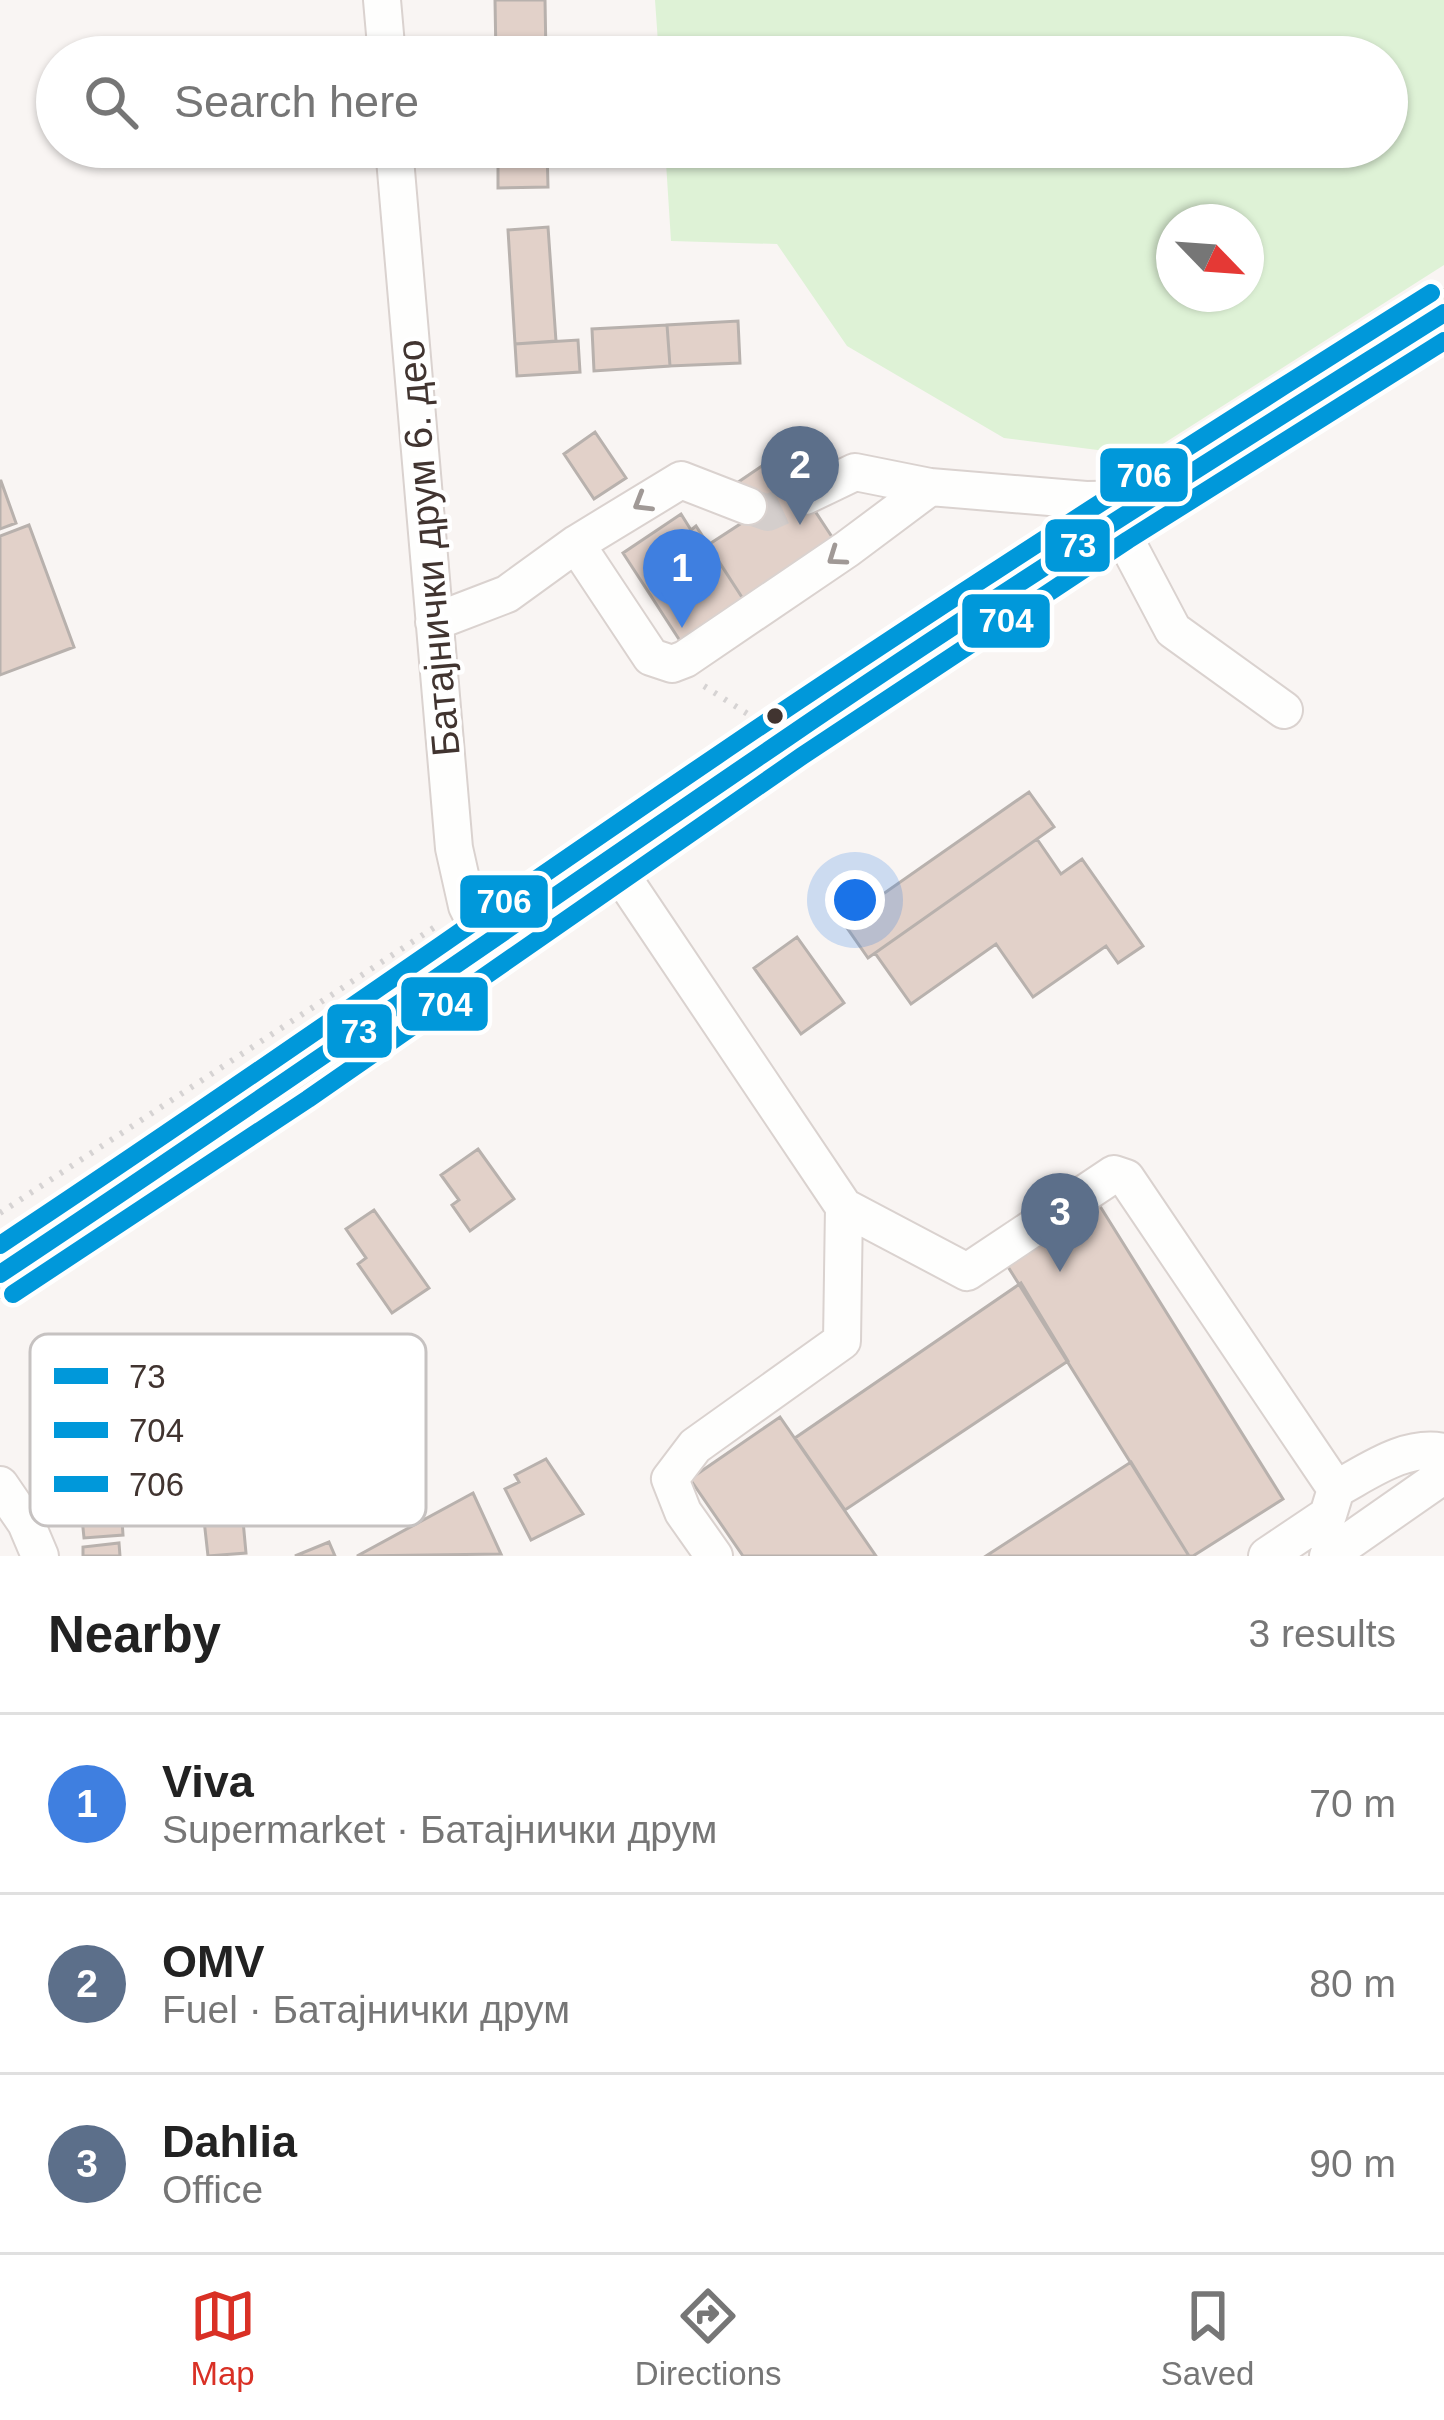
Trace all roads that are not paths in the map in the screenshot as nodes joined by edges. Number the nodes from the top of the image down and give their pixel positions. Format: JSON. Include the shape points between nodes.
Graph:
{"nodes":[{"id":1,"x":382,"y":0,"type":"edge"},
{"id":2,"x":385,"y":36,"type":"edge"},
{"id":3,"x":396,"y":168,"type":"edge"},
{"id":4,"x":1444,"y":313,"type":"edge"},
{"id":5,"x":930,"y":488,"type":"junction"},
{"id":6,"x":805,"y":496,"type":"tunnel mouth"},
{"id":7,"x":748,"y":506,"type":"tunnel mouth"},
{"id":8,"x":1132,"y":509,"type":"junction"},
{"id":9,"x":576,"y":544,"type":"junction"},
{"id":10,"x":434,"y":622,"type":"junction"},
{"id":11,"x":1284,"y":710,"type":"dead end"},
{"id":12,"x":610,"y":857,"type":"junction"},
{"id":13,"x":476,"y":925,"type":"junction"},
{"id":14,"x":844,"y":1207,"type":"junction"},
{"id":15,"x":0,"y":1274,"type":"edge"},
{"id":16,"x":1444,"y":1452,"type":"edge"},
{"id":17,"x":1444,"y":1475,"type":"edge"},
{"id":18,"x":0,"y":1485,"type":"edge"},
{"id":19,"x":1336,"y":1490,"type":"junction"},
{"id":20,"x":1336,"y":1554,"type":"edge"},
{"id":21,"x":40,"y":1556,"type":"edge"},
{"id":22,"x":714,"y":1556,"type":"edge"},
{"id":23,"x":1267,"y":1556,"type":"edge"}],
"edges":[{"from":1,"to":2,"type":"street"},
{"from":3,"to":10,"type":"street","name":"Батајнички друм 6. део"},
{"from":4,"to":8,"type":"main road"},
{"from":5,"to":6,"type":"street","via":[[855,472]]},
{"from":5,"to":8,"type":"street"},
{"from":5,"to":9,"type":"street","one_way":true,"via":[[672,664],[651,657]]},
{"from":7,"to":9,"type":"street","one_way":true,"via":[[681,480]]},
{"from":8,"to":11,"type":"street","via":[[1173,630]]},
{"from":8,"to":12,"type":"main road"},
{"from":9,"to":10,"type":"street","via":[[507,594]]},
{"from":10,"to":13,"type":"street","name":"Батајнички друм 6. део","via":[[454,848]]},
{"from":12,"to":13,"type":"main road"},
{"from":12,"to":14,"type":"street"},
{"from":13,"to":15,"type":"main road","via":[[284,1086]]},
{"from":14,"to":19,"type":"street","via":[[967,1272],[1114,1174],[1126,1178]]},
{"from":14,"to":22,"type":"street","via":[[842,1342],[695,1446],[670,1479]]},
{"from":16,"to":19,"type":"street","via":[[1399,1456]]},
{"from":17,"to":20,"type":"street"},
{"from":18,"to":21,"type":"street"},
{"from":19,"to":23,"type":"street","via":[[1328,1515]]}]}
